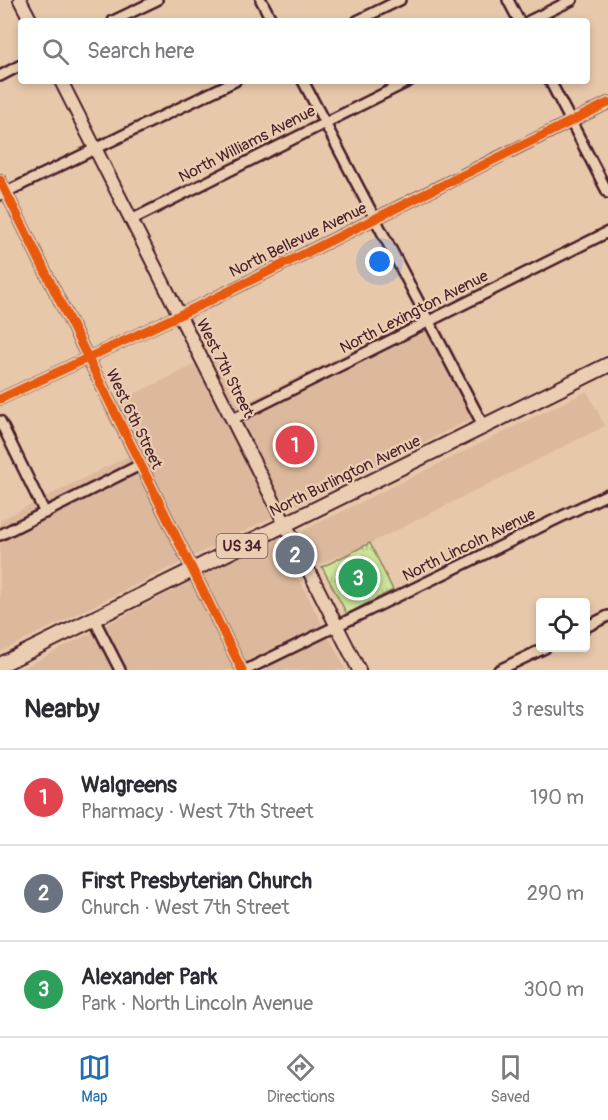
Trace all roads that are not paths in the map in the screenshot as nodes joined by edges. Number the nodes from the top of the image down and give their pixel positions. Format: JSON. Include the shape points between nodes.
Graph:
{"nodes":[{"id":1,"x":20,"y":0,"type":"edge"},
{"id":2,"x":158,"y":0,"type":"edge"},
{"id":3,"x":261,"y":0,"type":"edge"},
{"id":4,"x":400,"y":0,"type":"edge"},
{"id":5,"x":508,"y":0,"type":"edge"},
{"id":6,"x":572,"y":0,"type":"edge"},
{"id":7,"x":29,"y":18,"type":"edge"},
{"id":8,"x":119,"y":18,"type":"edge"},
{"id":9,"x":270,"y":18,"type":"edge"},
{"id":10,"x":363,"y":18,"type":"edge"},
{"id":11,"x":517,"y":18,"type":"edge"},
{"id":12,"x":535,"y":18,"type":"edge"},
{"id":13,"x":18,"y":67,"type":"edge"},
{"id":14,"x":0,"y":76,"type":"edge"},
{"id":15,"x":62,"y":84,"type":"edge"},
{"id":16,"x":229,"y":84,"type":"edge"},
{"id":17,"x":305,"y":84,"type":"edge"},
{"id":18,"x":403,"y":84,"type":"edge"},
{"id":19,"x":552,"y":84,"type":"edge"},
{"id":20,"x":608,"y":103,"type":"edge"},
{"id":21,"x":571,"y":121,"type":"junction"},
{"id":22,"x":324,"y":122,"type":"junction"},
{"id":23,"x":95,"y":149,"type":"junction"},
{"id":24,"x":0,"y":180,"type":"edge"},
{"id":25,"x":3,"y":193,"type":"edge"},
{"id":26,"x":608,"y":193,"type":"edge"},
{"id":27,"x":375,"y":218,"type":"junction"},
{"id":28,"x":131,"y":220,"type":"junction"},
{"id":29,"x":608,"y":232,"type":"edge"},
{"id":30,"x":180,"y":315,"type":"junction"},
{"id":31,"x":429,"y":321,"type":"junction"},
{"id":32,"x":88,"y":358,"type":"junction"},
{"id":33,"x":608,"y":365,"type":"edge"},
{"id":34,"x":0,"y":399,"type":"edge"},
{"id":35,"x":233,"y":419,"type":"junction"},
{"id":36,"x":0,"y":421,"type":"edge"},
{"id":37,"x":484,"y":427,"type":"junction"},
{"id":38,"x":140,"y":465,"type":"junction"},
{"id":39,"x":608,"y":494,"type":"edge"},
{"id":40,"x":45,"y":513,"type":"junction"},
{"id":41,"x":286,"y":524,"type":"junction"},
{"id":42,"x":0,"y":535,"type":"edge"},
{"id":43,"x":192,"y":570,"type":"junction"},
{"id":44,"x":608,"y":616,"type":"edge"},
{"id":45,"x":94,"y":619,"type":"junction"},
{"id":46,"x":590,"y":625,"type":"edge"},
{"id":47,"x":338,"y":626,"type":"junction"},
{"id":48,"x":537,"y":652,"type":"edge"},
{"id":49,"x":0,"y":668,"type":"edge"},
{"id":50,"x":120,"y":670,"type":"edge"},
{"id":51,"x":244,"y":670,"type":"edge"},
{"id":52,"x":359,"y":670,"type":"edge"},
{"id":53,"x":499,"y":670,"type":"edge"}],
"edges":[{"from":1,"to":7,"type":"main road"},
{"from":2,"to":8,"type":"street"},
{"from":3,"to":9,"type":"street"},
{"from":4,"to":10,"type":"street"},
{"from":5,"to":11,"type":"street"},
{"from":6,"to":12,"type":"street"},
{"from":13,"to":14,"type":"street"},
{"from":15,"to":23,"type":"main road","name":"West 7th Street"},
{"from":16,"to":23,"type":"street"},
{"from":17,"to":22,"type":"street"},
{"from":18,"to":22,"type":"street","name":"North Williams Avenue"},
{"from":19,"to":21,"type":"street"},
{"from":20,"to":21,"type":"street","name":"North Bellevue Avenue"},
{"from":21,"to":26,"type":"street"},
{"from":21,"to":27,"type":"street","name":"North Bellevue Avenue"},
{"from":22,"to":27,"type":"street"},
{"from":22,"to":28,"type":"street","name":"North Williams Avenue"},
{"from":23,"to":25,"type":"street"},
{"from":23,"to":28,"type":"main road","name":"West 7th Street"},
{"from":24,"to":25,"type":"street","name":"West 6th Street"},
{"from":25,"to":32,"type":"street","name":"West 6th Street"},
{"from":27,"to":30,"type":"street","name":"North Bellevue Avenue"},
{"from":27,"to":31,"type":"street"},
{"from":28,"to":30,"type":"main road","name":"West 7th Street"},
{"from":29,"to":31,"type":"street","name":"North Lexington Avenue"},
{"from":30,"to":32,"type":"street","name":"North Bellevue Avenue"},
{"from":30,"to":35,"type":"main road","name":"West 7th Street"},
{"from":31,"to":35,"type":"street","name":"North Lexington Avenue"},
{"from":31,"to":37,"type":"street"},
{"from":32,"to":34,"type":"street","name":"North Bellevue Avenue"},
{"from":32,"to":38,"type":"street","name":"West 6th Street"},
{"from":33,"to":37,"type":"highway","name":"North Burlington Avenue","number":"US 34"},
{"from":35,"to":41,"type":"main road","name":"West 7th Street"},
{"from":36,"to":40,"type":"street"},
{"from":37,"to":41,"type":"highway","name":"North Burlington Avenue","number":"US 34"},
{"from":38,"to":40,"type":"street"},
{"from":38,"to":43,"type":"street","name":"West 6th Street"},
{"from":39,"to":47,"type":"street","name":"North Lincoln Avenue"},
{"from":40,"to":42,"type":"street"},
{"from":41,"to":43,"type":"highway","name":"North Burlington Avenue","number":"US 34"},
{"from":41,"to":47,"type":"main road","name":"West 7th Street"},
{"from":43,"to":45,"type":"highway","name":"North Burlington Avenue","number":"US 34"},
{"from":43,"to":51,"type":"street","name":"West 6th Street"},
{"from":44,"to":46,"type":"street"},
{"from":45,"to":49,"type":"highway","name":"North Burlington Avenue","number":"US 34"},
{"from":45,"to":50,"type":"street"},
{"from":47,"to":51,"type":"street","name":"North Lincoln Avenue"},
{"from":47,"to":52,"type":"main road","name":"West 7th Street"},
{"from":48,"to":53,"type":"street"}]}
